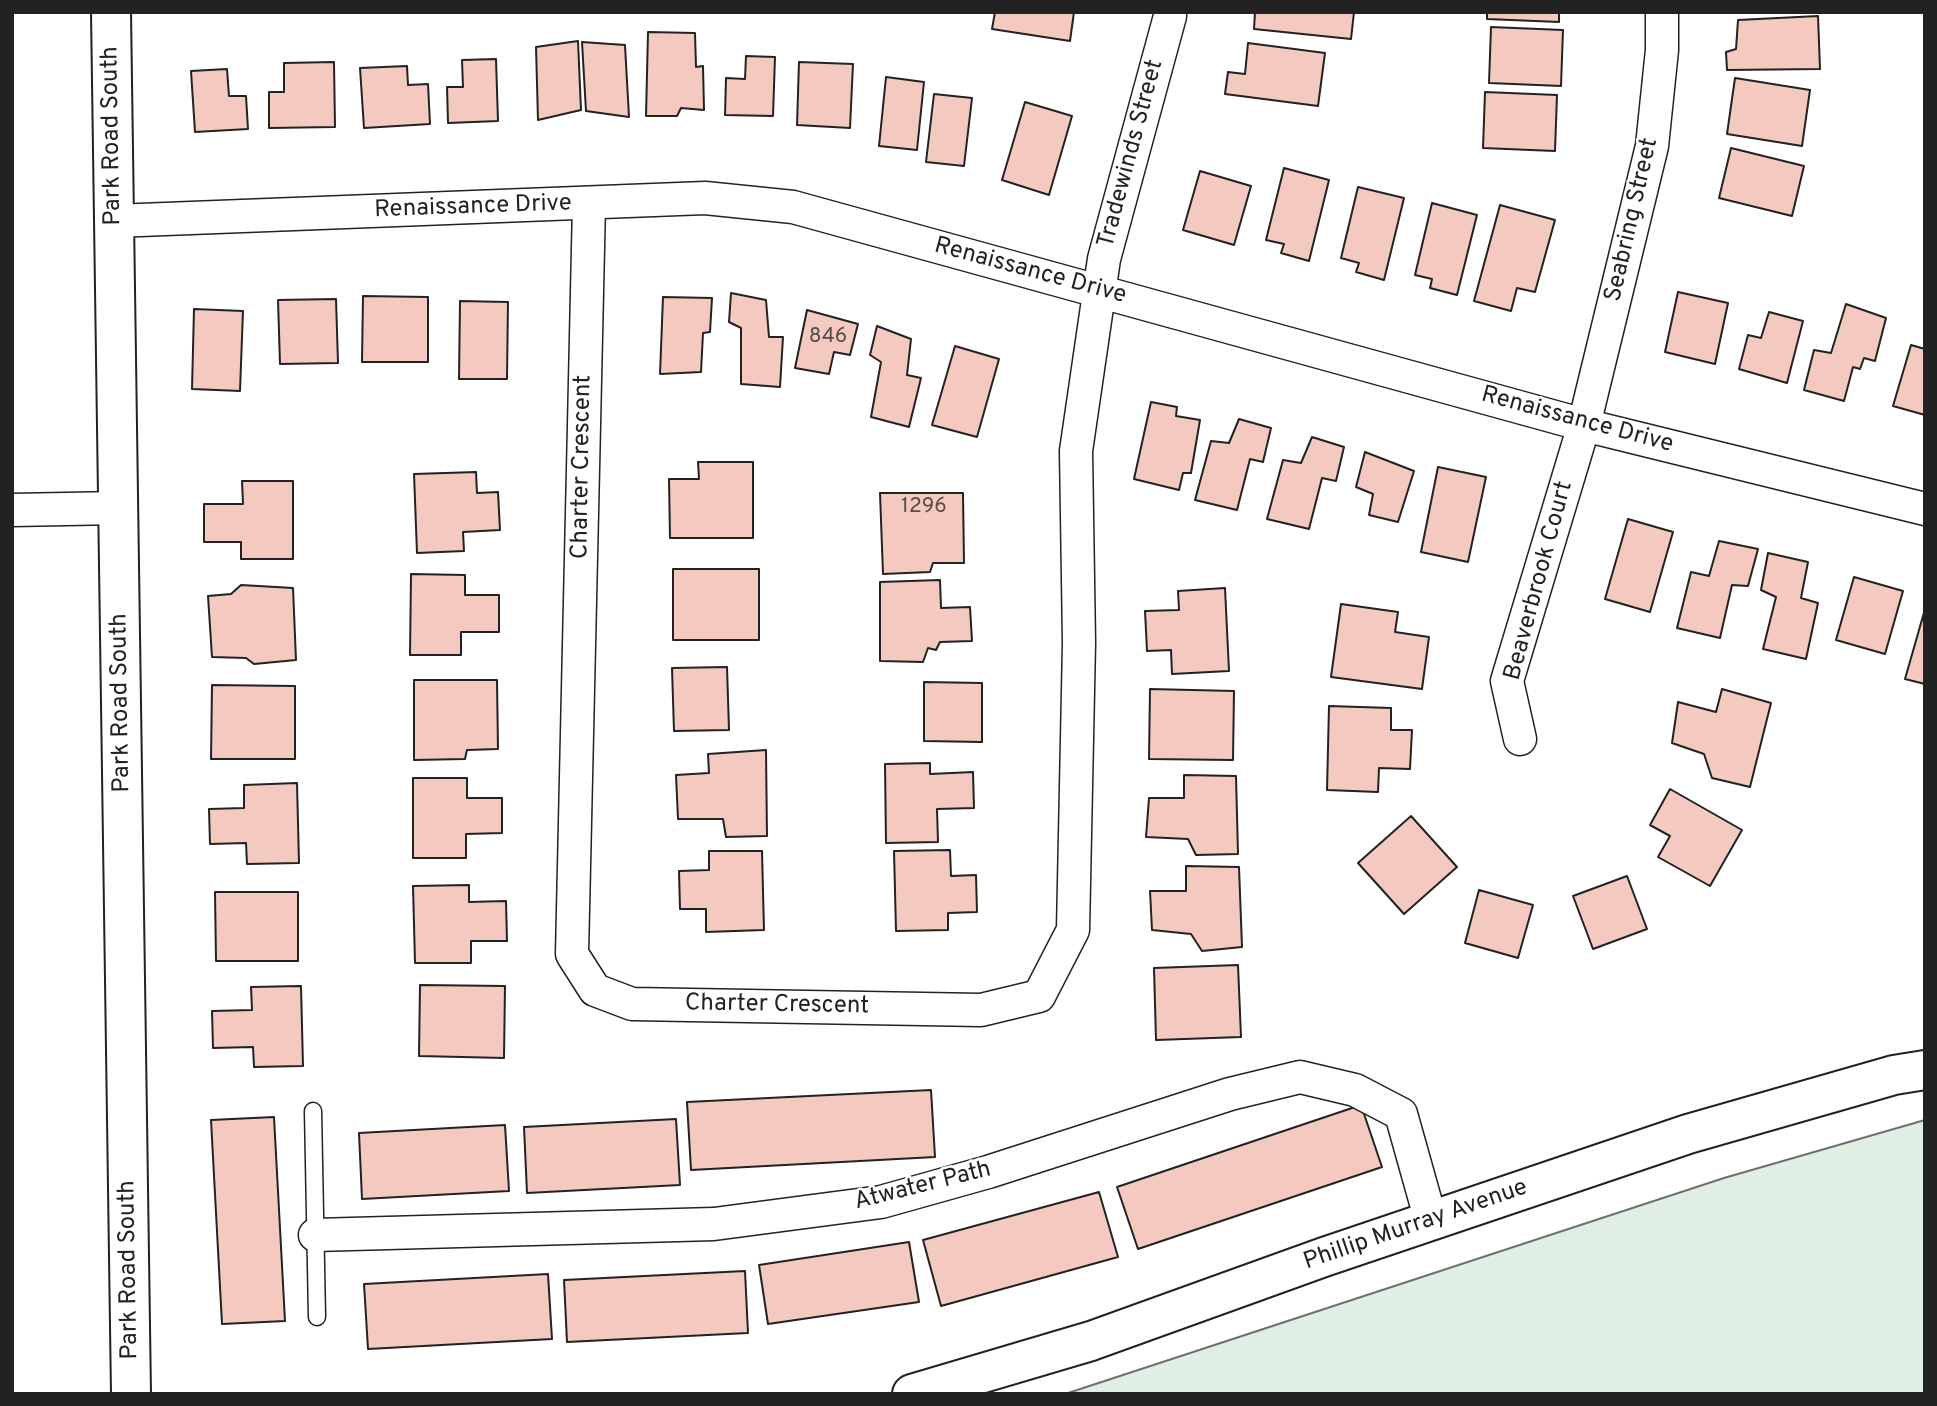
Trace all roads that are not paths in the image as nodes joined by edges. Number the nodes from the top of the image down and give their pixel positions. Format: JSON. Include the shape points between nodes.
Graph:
{"nodes":[{"id":1,"x":111,"y":12,"type":"edge"},
{"id":2,"x":1662,"y":12,"type":"edge"},
{"id":3,"x":1170,"y":16,"type":"dead end"},
{"id":4,"x":589,"y":204,"type":"junction"},
{"id":5,"x":114,"y":221,"type":"junction"},
{"id":6,"x":1100,"y":293,"type":"junction"},
{"id":7,"x":1584,"y":425,"type":"junction"},
{"id":8,"x":119,"y":508,"type":"junction"},
{"id":9,"x":1925,"y":509,"type":"edge"},
{"id":10,"x":12,"y":510,"type":"edge"},
{"id":11,"x":1520,"y":739,"type":"dead end"},
{"id":12,"x":1925,"y":1070,"type":"edge"},
{"id":13,"x":313,"y":1111,"type":"dead end"},
{"id":14,"x":1431,"y":1221,"type":"junction"},
{"id":15,"x":315,"y":1235,"type":"junction"},
{"id":16,"x":317,"y":1317,"type":"dead end"},
{"id":17,"x":131,"y":1394,"type":"edge"},
{"id":18,"x":912,"y":1394,"type":"edge"}],
"edges":[{"from":1,"to":5,"type":"street","name":"Park Road South"},
{"from":2,"to":7,"type":"street","name":"Seabring Street","via":[[1652,146]]},
{"from":3,"to":6,"type":"street","name":"Tradewinds Street","via":[[1110,234]]},
{"from":4,"to":5,"type":"street","name":"Renaissance Drive"},
{"from":4,"to":6,"type":"street","name":"Renaissance Drive","via":[[705,198],[793,207]]},
{"from":4,"to":6,"type":"street","name":"Charter Crescent","via":[[572,954],[595,990],[632,1004],[981,1010],[1039,996],[1073,930],[1079,643],[1076,451]]},
{"from":5,"to":8,"type":"street","name":"Park Road South"},
{"from":6,"to":7,"type":"street","name":"Renaissance Drive"},
{"from":7,"to":9,"type":"street","name":"Renaissance Drive"},
{"from":7,"to":11,"type":"street","name":"Beaverbrook Court","via":[[1507,681]]},
{"from":8,"to":10,"type":"street"},
{"from":8,"to":17,"type":"street","name":"Park Road South"},
{"from":12,"to":14,"type":"street","name":"Phillip Murray Avenue","via":[[1689,1134]]},
{"from":13,"to":15,"type":"lane"},
{"from":14,"to":15,"type":"street","name":"Atwater Path","via":[[1401,1114],[1355,1090],[1300,1077],[1230,1094],[881,1202],[714,1224]]},
{"from":14,"to":18,"type":"street","name":"Phillip Murray Avenue","via":[[1091,1341]]},
{"from":15,"to":16,"type":"lane"}]}
